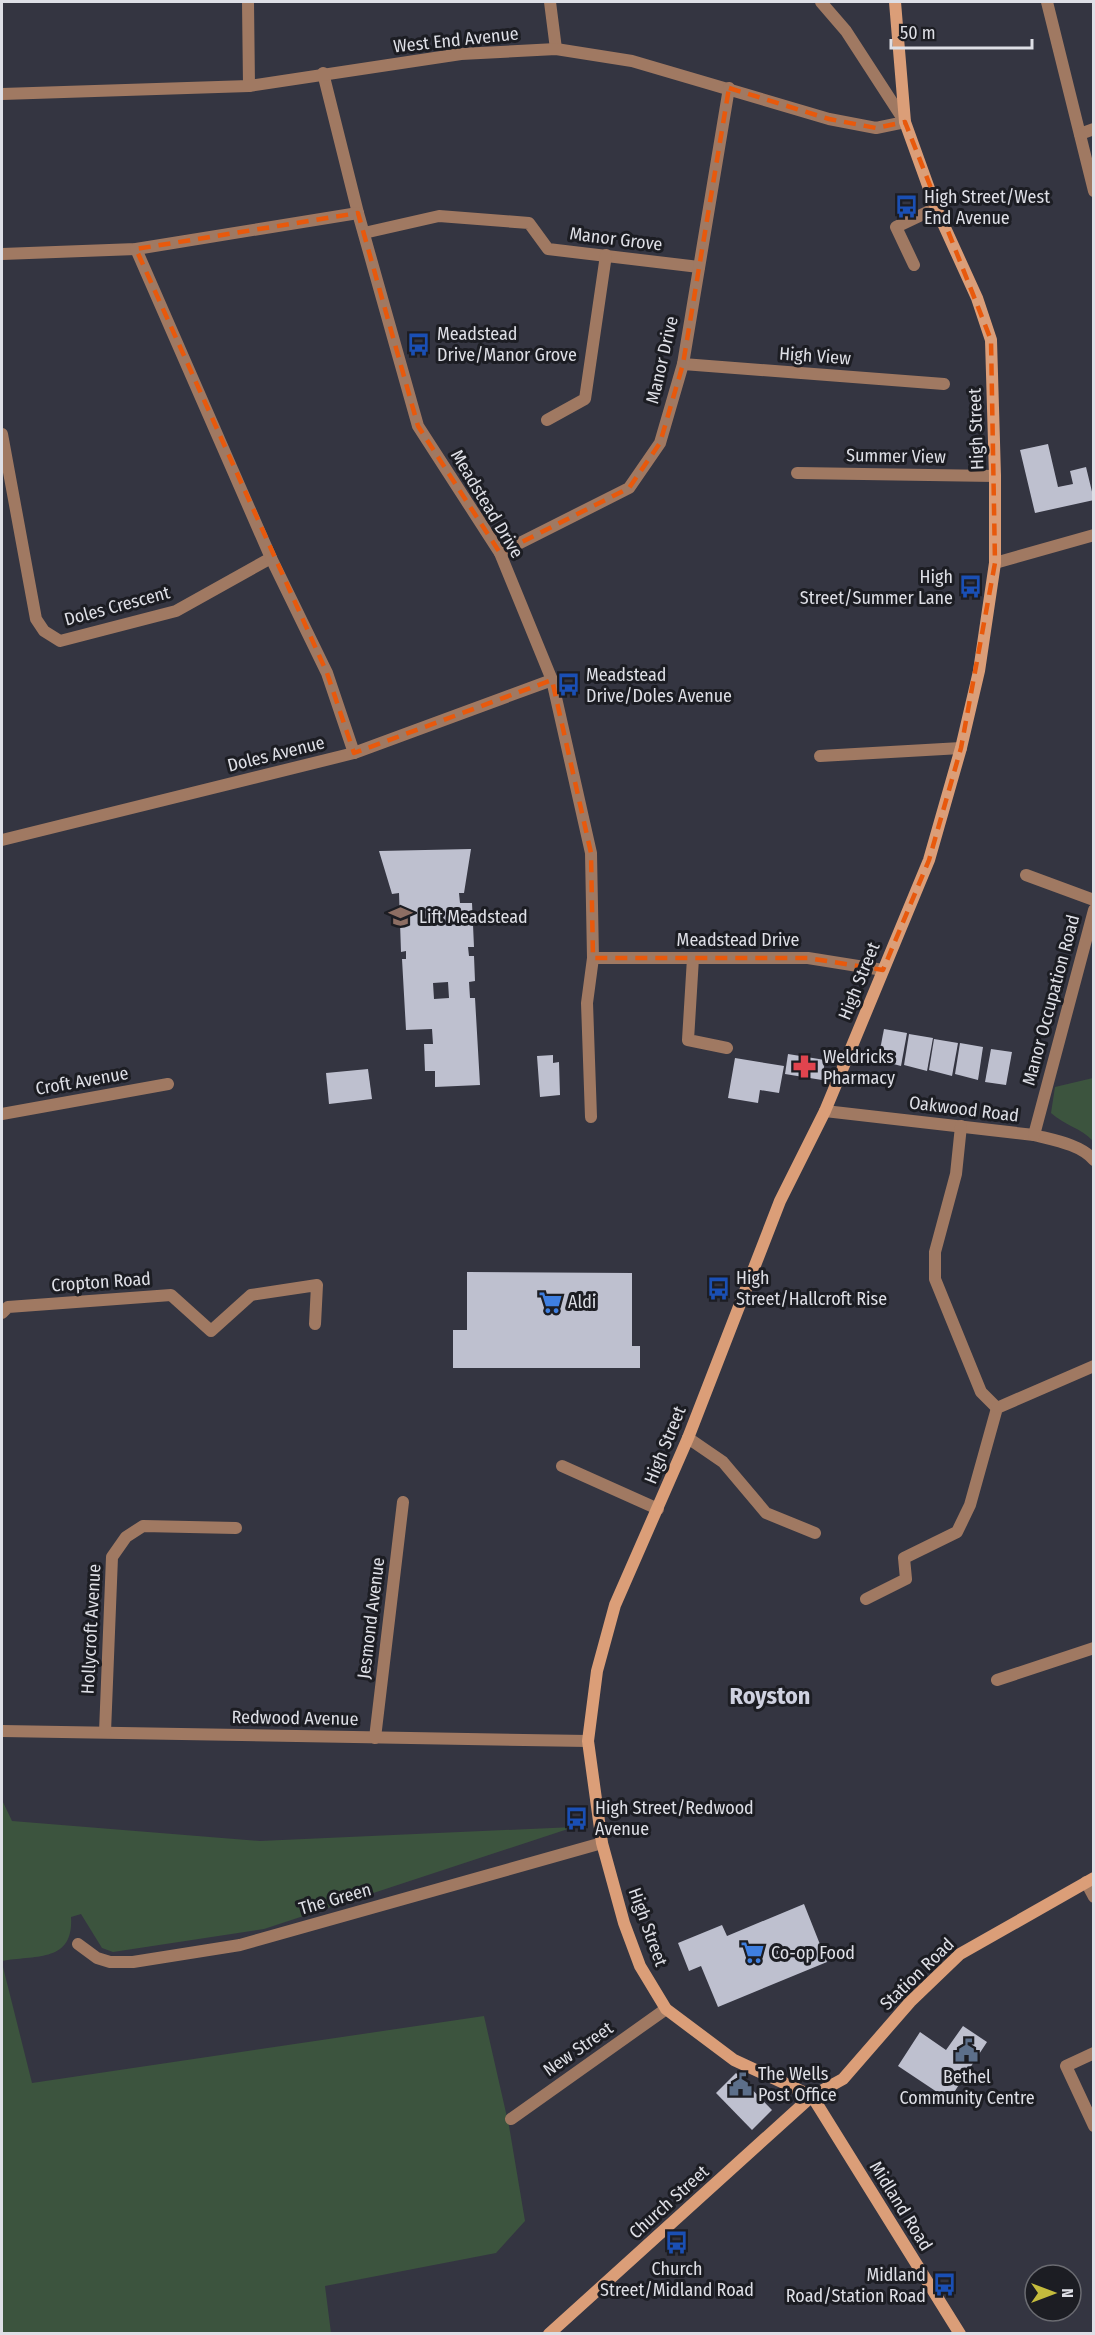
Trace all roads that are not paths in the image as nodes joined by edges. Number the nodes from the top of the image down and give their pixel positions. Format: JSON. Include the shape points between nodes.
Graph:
{"nodes":[{"id":1,"x":248,"y":2,"type":"edge"},
{"id":2,"x":550,"y":2,"type":"edge"},
{"id":3,"x":821,"y":2,"type":"edge"},
{"id":4,"x":895,"y":2,"type":"edge"},
{"id":5,"x":1047,"y":2,"type":"edge"},
{"id":6,"x":556,"y":49,"type":"junction"},
{"id":7,"x":323,"y":73,"type":"junction"},
{"id":8,"x":249,"y":86,"type":"junction"},
{"id":9,"x":729,"y":88,"type":"junction"},
{"id":10,"x":2,"y":94,"type":"edge"},
{"id":11,"x":905,"y":122,"type":"junction"},
{"id":12,"x":1094,"y":129,"type":"edge"},
{"id":13,"x":1080,"y":134,"type":"junction"},
{"id":14,"x":1094,"y":191,"type":"edge"},
{"id":15,"x":936,"y":208,"type":"junction"},
{"id":16,"x":358,"y":213,"type":"junction"},
{"id":17,"x":364,"y":233,"type":"junction"},
{"id":18,"x":135,"y":249,"type":"junction"},
{"id":19,"x":2,"y":254,"type":"edge"},
{"id":20,"x":606,"y":255,"type":"junction"},
{"id":21,"x":914,"y":265,"type":"dead end"},
{"id":22,"x":699,"y":267,"type":"junction"},
{"id":23,"x":683,"y":364,"type":"junction"},
{"id":24,"x":944,"y":384,"type":"dead end"},
{"id":25,"x":547,"y":420,"type":"dead end"},
{"id":26,"x":2,"y":434,"type":"edge"},
{"id":27,"x":797,"y":473,"type":"dead end"},
{"id":28,"x":995,"y":476,"type":"junction"},
{"id":29,"x":1094,"y":535,"type":"edge"},
{"id":30,"x":500,"y":553,"type":"junction"},
{"id":31,"x":271,"y":558,"type":"junction"},
{"id":32,"x":995,"y":563,"type":"junction"},
{"id":33,"x":552,"y":680,"type":"junction"},
{"id":34,"x":961,"y":747,"type":"junction"},
{"id":35,"x":354,"y":753,"type":"junction"},
{"id":36,"x":820,"y":756,"type":"dead end"},
{"id":37,"x":2,"y":840,"type":"edge"},
{"id":38,"x":1026,"y":875,"type":"dead end"},
{"id":39,"x":1094,"y":900,"type":"edge"},
{"id":40,"x":1094,"y":910,"type":"edge"},
{"id":41,"x":593,"y":958,"type":"junction"},
{"id":42,"x":693,"y":958,"type":"junction"},
{"id":43,"x":883,"y":970,"type":"junction"},
{"id":44,"x":727,"y":1048,"type":"dead end"},
{"id":45,"x":168,"y":1084,"type":"dead end"},
{"id":46,"x":825,"y":1111,"type":"junction"},
{"id":47,"x":2,"y":1114,"type":"edge"},
{"id":48,"x":591,"y":1117,"type":"dead end"},
{"id":49,"x":961,"y":1126,"type":"junction"},
{"id":50,"x":1034,"y":1135,"type":"junction"},
{"id":51,"x":1094,"y":1160,"type":"edge"},
{"id":52,"x":2,"y":1313,"type":"edge"},
{"id":53,"x":315,"y":1324,"type":"dead end"},
{"id":54,"x":1094,"y":1366,"type":"edge"},
{"id":55,"x":997,"y":1408,"type":"junction"},
{"id":56,"x":688,"y":1438,"type":"junction"},
{"id":57,"x":562,"y":1466,"type":"dead end"},
{"id":58,"x":403,"y":1502,"type":"dead end"},
{"id":59,"x":658,"y":1509,"type":"junction"},
{"id":60,"x":236,"y":1528,"type":"dead end"},
{"id":61,"x":815,"y":1533,"type":"dead end"},
{"id":62,"x":866,"y":1599,"type":"dead end"},
{"id":63,"x":1094,"y":1648,"type":"edge"},
{"id":64,"x":997,"y":1680,"type":"dead end"},
{"id":65,"x":2,"y":1731,"type":"edge"},
{"id":66,"x":105,"y":1732,"type":"junction"},
{"id":67,"x":375,"y":1738,"type":"junction"},
{"id":68,"x":588,"y":1741,"type":"junction"},
{"id":69,"x":602,"y":1843,"type":"junction"},
{"id":70,"x":1090,"y":1880,"type":"edge"},
{"id":71,"x":1094,"y":1897,"type":"edge"},
{"id":72,"x":78,"y":1944,"type":"dead end"},
{"id":73,"x":666,"y":2009,"type":"junction"},
{"id":74,"x":1094,"y":2053,"type":"edge"},
{"id":75,"x":812,"y":2096,"type":"junction"},
{"id":76,"x":511,"y":2119,"type":"dead end"},
{"id":77,"x":1094,"y":2126,"type":"edge"},
{"id":78,"x":549,"y":2334,"type":"edge"},
{"id":79,"x":960,"y":2334,"type":"edge"}],
"edges":[{"from":1,"to":8,"type":"street"},
{"from":2,"to":6,"type":"street"},
{"from":3,"to":11,"type":"street","via":[[846,31]]},
{"from":4,"to":11,"type":"main road","name":"High Street"},
{"from":5,"to":13,"type":"street"},
{"from":6,"to":7,"type":"street","name":"West End Avenue","via":[[461,54]]},
{"from":6,"to":9,"type":"street","name":"West End Avenue","via":[[632,61]]},
{"from":7,"to":8,"type":"street","name":"West End Avenue"},
{"from":7,"to":16,"type":"street","name":"Meadstead Drive"},
{"from":8,"to":10,"type":"street","name":"West End Avenue"},
{"from":9,"to":11,"type":"street","name":"West End Avenue","via":[[829,119],[876,128]]},
{"from":9,"to":22,"type":"street","name":"Manor Drive"},
{"from":11,"to":15,"type":"main road","name":"High Street"},
{"from":12,"to":13,"type":"street"},
{"from":13,"to":14,"type":"street"},
{"from":15,"to":21,"type":"street","via":[[896,227]]},
{"from":15,"to":28,"type":"main road","name":"High Street","via":[[977,298],[991,340]]},
{"from":16,"to":17,"type":"street","name":"Meadstead Drive"},
{"from":16,"to":18,"type":"street"},
{"from":17,"to":20,"type":"street","name":"Manor Grove","via":[[439,216],[529,223],[548,249]]},
{"from":17,"to":30,"type":"street","name":"Meadstead Drive","via":[[418,426]]},
{"from":18,"to":19,"type":"street"},
{"from":18,"to":31,"type":"street"},
{"from":20,"to":22,"type":"street","name":"Manor Grove"},
{"from":20,"to":25,"type":"street","via":[[585,399]]},
{"from":22,"to":23,"type":"street","name":"Manor Drive"},
{"from":23,"to":24,"type":"street","name":"High View"},
{"from":23,"to":30,"type":"street","name":"Manor Drive","via":[[660,443],[629,488]]},
{"from":26,"to":31,"type":"street","name":"Doles Crescent","via":[[36,619],[44,631],[60,640],[176,611]]},
{"from":27,"to":28,"type":"street","name":"Summer View"},
{"from":28,"to":32,"type":"main road","name":"High Street"},
{"from":29,"to":32,"type":"street"},
{"from":30,"to":33,"type":"street","name":"Meadstead Drive"},
{"from":31,"to":35,"type":"street","via":[[327,673]]},
{"from":32,"to":34,"type":"main road","name":"High Street","via":[[979,671]]},
{"from":33,"to":35,"type":"street","name":"Doles Avenue"},
{"from":33,"to":41,"type":"street","name":"Meadstead Drive","via":[[591,853]]},
{"from":34,"to":36,"type":"street"},
{"from":34,"to":43,"type":"main road","name":"High Street","via":[[929,860]]},
{"from":35,"to":37,"type":"street","name":"Doles Avenue"},
{"from":38,"to":39,"type":"street"},
{"from":40,"to":50,"type":"street","name":"Manor Occupation Road"},
{"from":41,"to":42,"type":"street","name":"Meadstead Drive"},
{"from":41,"to":48,"type":"street","name":"Meadstead Drive","via":[[587,1003]]},
{"from":42,"to":43,"type":"street","name":"Meadstead Drive","via":[[808,958]]},
{"from":42,"to":44,"type":"street","via":[[688,1040]]},
{"from":43,"to":46,"type":"main road","name":"High Street"},
{"from":45,"to":47,"type":"street","name":"Croft Avenue"},
{"from":46,"to":49,"type":"street","name":"Oakwood Road"},
{"from":46,"to":56,"type":"main road","name":"High Street","via":[[780,1201]]},
{"from":49,"to":50,"type":"street","name":"Oakwood Road"},
{"from":49,"to":55,"type":"street","via":[[956,1174],[935,1252],[935,1279],[981,1392]]},
{"from":50,"to":51,"type":"street","name":"Oakwood Road","via":[[1061,1142]]},
{"from":52,"to":53,"type":"street","name":"Cropton Road","via":[[8,1307],[171,1295],[211,1331],[251,1295],[317,1285]]},
{"from":54,"to":55,"type":"street"},
{"from":55,"to":62,"type":"street","via":[[969,1505],[957,1532],[904,1558],[906,1579]]},
{"from":56,"to":59,"type":"main road","name":"High Street"},
{"from":56,"to":61,"type":"street","via":[[723,1462],[766,1513]]},
{"from":57,"to":59,"type":"street"},
{"from":58,"to":67,"type":"street","name":"Jesmond Avenue"},
{"from":59,"to":68,"type":"main road","name":"High Street","via":[[615,1605],[597,1671]]},
{"from":60,"to":66,"type":"street","name":"Hollycroft Avenue","via":[[143,1526],[126,1537],[112,1557]]},
{"from":63,"to":64,"type":"street"},
{"from":65,"to":66,"type":"street","name":"Redwood Avenue"},
{"from":66,"to":67,"type":"street","name":"Redwood Avenue"},
{"from":67,"to":68,"type":"street","name":"Redwood Avenue"},
{"from":68,"to":69,"type":"main road","name":"High Street"},
{"from":69,"to":72,"type":"street","name":"The Green","via":[[240,1945],[110,1962]]},
{"from":69,"to":73,"type":"main road","name":"High Street","via":[[640,1966]]},
{"from":70,"to":71,"type":"street"},
{"from":70,"to":75,"type":"main road","name":"Station Road","via":[[960,1954],[910,2002],[843,2079]]},
{"from":73,"to":75,"type":"main road","name":"High Street","via":[[734,2060]]},
{"from":73,"to":76,"type":"street","name":"New Street"},
{"from":74,"to":77,"type":"street","via":[[1066,2066]]},
{"from":75,"to":78,"type":"main road","name":"Church Street"},
{"from":75,"to":79,"type":"main road","name":"Midland Road"}]}
